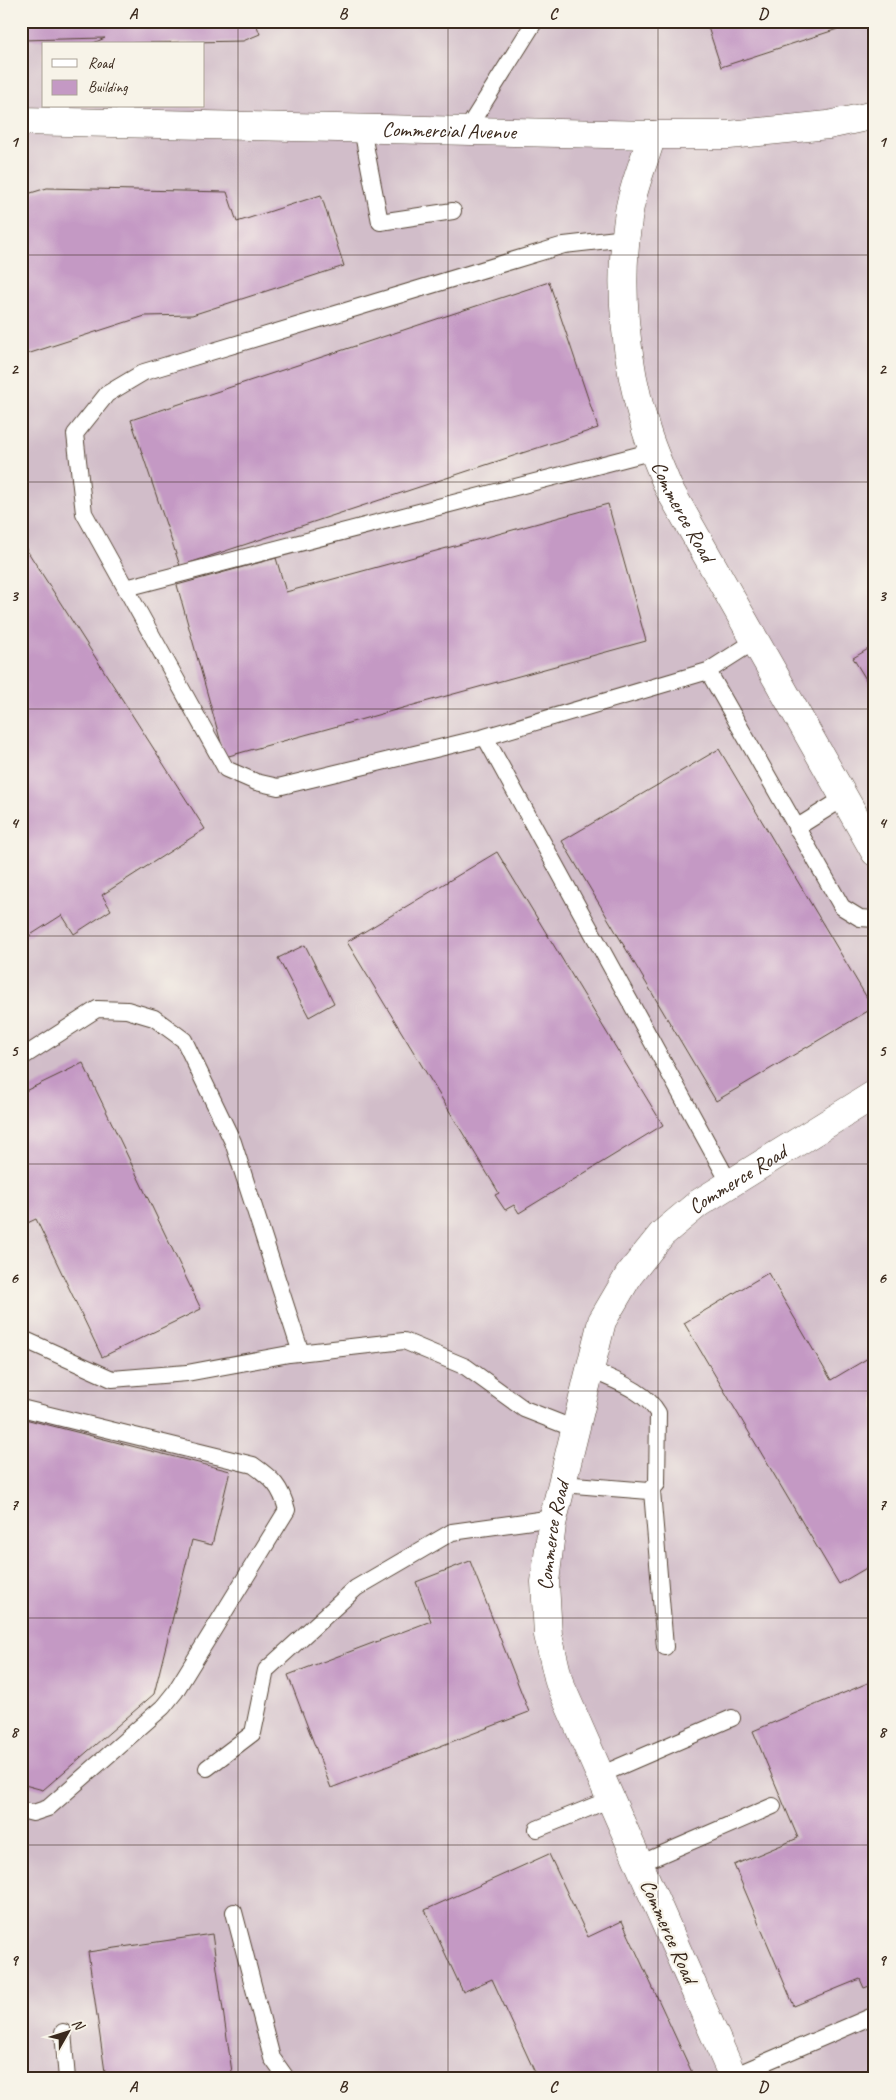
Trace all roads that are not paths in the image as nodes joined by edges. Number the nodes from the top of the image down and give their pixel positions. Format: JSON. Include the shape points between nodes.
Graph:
{"nodes":[{"id":1,"x":535,"y":21,"type":"edge"},
{"id":2,"x":875,"y":116,"type":"edge"},
{"id":3,"x":21,"y":121,"type":"edge"},
{"id":4,"x":362,"y":129,"type":"junction"},
{"id":5,"x":466,"y":131,"type":"junction"},
{"id":6,"x":652,"y":135,"type":"junction"},
{"id":7,"x":453,"y":211,"type":"dead end"},
{"id":8,"x":626,"y":238,"type":"junction"},
{"id":9,"x":654,"y":451,"type":"junction"},
{"id":10,"x":126,"y":588,"type":"junction"},
{"id":11,"x":755,"y":640,"type":"junction"},
{"id":12,"x":708,"y":671,"type":"junction"},
{"id":13,"x":485,"y":737,"type":"junction"},
{"id":14,"x":844,"y":798,"type":"junction"},
{"id":15,"x":796,"y":828,"type":"junction"},
{"id":16,"x":875,"y":852,"type":"edge"},
{"id":17,"x":875,"y":919,"type":"edge"},
{"id":18,"x":21,"y":1058,"type":"edge"},
{"id":19,"x":875,"y":1094,"type":"edge"},
{"id":20,"x":730,"y":1184,"type":"junction"},
{"id":21,"x":21,"y":1338,"type":"edge"},
{"id":22,"x":301,"y":1353,"type":"junction"},
{"id":23,"x":590,"y":1370,"type":"junction"},
{"id":24,"x":21,"y":1408,"type":"edge"},
{"id":25,"x":576,"y":1429,"type":"junction"},
{"id":26,"x":562,"y":1484,"type":"junction"},
{"id":27,"x":652,"y":1491,"type":"junction"},
{"id":28,"x":554,"y":1518,"type":"junction"},
{"id":29,"x":665,"y":1647,"type":"dead end"},
{"id":30,"x":732,"y":1718,"type":"dead end"},
{"id":31,"x":207,"y":1768,"type":"dead end"},
{"id":32,"x":606,"y":1787,"type":"junction"},
{"id":33,"x":773,"y":1806,"type":"dead end"},
{"id":34,"x":21,"y":1810,"type":"edge"},
{"id":35,"x":537,"y":1829,"type":"dead end"},
{"id":36,"x":639,"y":1864,"type":"junction"},
{"id":37,"x":234,"y":1912,"type":"dead end"},
{"id":38,"x":875,"y":2015,"type":"edge"},
{"id":39,"x":62,"y":2032,"type":"dead end"},
{"id":40,"x":733,"y":2078,"type":"edge"},
{"id":41,"x":67,"y":2079,"type":"edge"},
{"id":42,"x":287,"y":2079,"type":"edge"}],
"edges":[{"from":1,"to":5,"type":"lane"},
{"from":2,"to":6,"type":"street","name":"Commercial Avenue","via":[[828,125],[729,135]]},
{"from":3,"to":4,"type":"street","name":"Commercial Avenue"},
{"from":4,"to":5,"type":"street","name":"Commercial Avenue"},
{"from":4,"to":7,"type":"lane","via":[[380,222]]},
{"from":5,"to":6,"type":"street","name":"Commercial Avenue"},
{"from":6,"to":8,"type":"street","name":"Commerce Road","via":[[630,210]]},
{"from":8,"to":9,"type":"street","name":"Commerce Road","via":[[625,315],[634,383]]},
{"from":8,"to":10,"type":"lane","via":[[564,245],[144,372],[107,394],[74,434],[84,513]]},
{"from":9,"to":10,"type":"lane"},
{"from":9,"to":11,"type":"street","name":"Commerce Road","via":[[668,487]]},
{"from":10,"to":13,"type":"lane","via":[[226,769],[256,782],[278,787]]},
{"from":11,"to":12,"type":"lane"},
{"from":11,"to":14,"type":"street","name":"Commerce Road"},
{"from":12,"to":13,"type":"lane"},
{"from":12,"to":15,"type":"lane"},
{"from":13,"to":20,"type":"lane"},
{"from":14,"to":15,"type":"lane"},
{"from":14,"to":16,"type":"street","name":"Commerce Road"},
{"from":15,"to":17,"type":"lane","via":[[842,907],[860,918]]},
{"from":18,"to":22,"type":"lane","via":[[97,1009],[127,1010],[154,1018],[184,1040],[233,1142]]},
{"from":19,"to":20,"type":"street","name":"Commerce Road"},
{"from":20,"to":23,"type":"street","name":"Commerce Road","via":[[698,1203],[662,1234],[629,1275],[602,1320]]},
{"from":21,"to":22,"type":"lane","via":[[112,1379],[187,1373]]},
{"from":22,"to":25,"type":"lane","via":[[404,1341],[466,1367],[524,1409]]},
{"from":23,"to":25,"type":"street","name":"Commerce Road"},
{"from":23,"to":27,"type":"lane","via":[[643,1396],[658,1413],[657,1484]]},
{"from":24,"to":34,"type":"lane","via":[[253,1465],[270,1476],[282,1493],[287,1510],[163,1707],[48,1808],[33,1813]]},
{"from":25,"to":26,"type":"street","name":"Commerce Road"},
{"from":26,"to":27,"type":"lane"},
{"from":26,"to":28,"type":"street","name":"Commerce Road"},
{"from":27,"to":29,"type":"lane"},
{"from":28,"to":31,"type":"lane","via":[[452,1532],[356,1588],[266,1670],[253,1733]]},
{"from":28,"to":32,"type":"street","name":"Commerce Road","via":[[545,1582],[548,1635],[559,1682]]},
{"from":30,"to":32,"type":"lane"},
{"from":32,"to":35,"type":"lane"},
{"from":32,"to":36,"type":"street","name":"Commerce Road"},
{"from":33,"to":36,"type":"lane"},
{"from":36,"to":40,"type":"street","name":"Commerce Road"},
{"from":37,"to":42,"type":"lane","via":[[272,2058]]},
{"from":38,"to":40,"type":"lane"},
{"from":39,"to":41,"type":"lane"}]}
